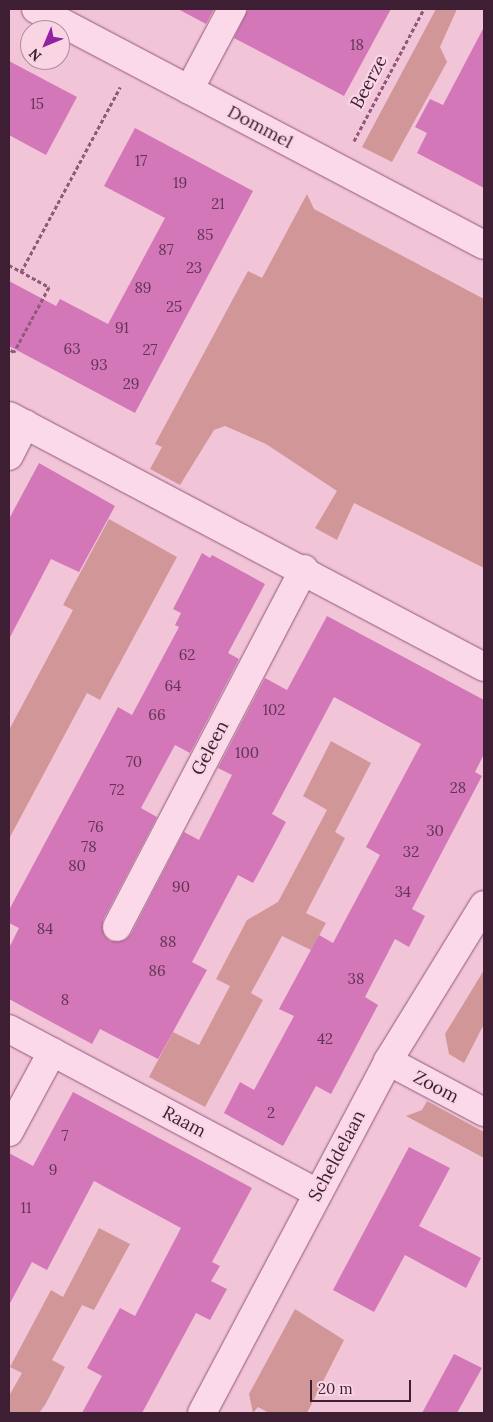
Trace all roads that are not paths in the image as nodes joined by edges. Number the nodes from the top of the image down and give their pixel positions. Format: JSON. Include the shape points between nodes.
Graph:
{"nodes":[{"id":1,"x":36,"y":9,"type":"edge"},
{"id":2,"x":232,"y":9,"type":"edge"},
{"id":3,"x":189,"y":90,"type":"junction"},
{"id":4,"x":484,"y":245,"type":"edge"},
{"id":5,"x":17,"y":420,"type":"edge"},
{"id":6,"x":9,"y":456,"type":"edge"},
{"id":7,"x":304,"y":569,"type":"junction"},
{"id":8,"x":484,"y":667,"type":"edge"},
{"id":9,"x":484,"y":905,"type":"edge"},
{"id":10,"x":117,"y":927,"type":"dead end"},
{"id":11,"x":9,"y":1029,"type":"edge"},
{"id":12,"x":52,"y":1052,"type":"junction"},
{"id":13,"x":388,"y":1061,"type":"junction"},
{"id":14,"x":484,"y":1112,"type":"edge"},
{"id":15,"x":9,"y":1132,"type":"edge"},
{"id":16,"x":317,"y":1193,"type":"junction"},
{"id":17,"x":202,"y":1413,"type":"edge"}],
"edges":[{"from":1,"to":3,"type":"street","name":"Dommel"},
{"from":2,"to":3,"type":"street"},
{"from":3,"to":4,"type":"street","name":"Dommel"},
{"from":5,"to":6,"type":"street"},
{"from":5,"to":7,"type":"street"},
{"from":7,"to":8,"type":"street"},
{"from":7,"to":10,"type":"street","name":"Geleen"},
{"from":9,"to":13,"type":"street","name":"Scheldelaan"},
{"from":11,"to":12,"type":"street","name":"Raam"},
{"from":12,"to":15,"type":"street"},
{"from":12,"to":16,"type":"street","name":"Raam"},
{"from":13,"to":14,"type":"street","name":"Zoom"},
{"from":13,"to":16,"type":"street","name":"Scheldelaan"},
{"from":16,"to":17,"type":"street","name":"Scheldelaan"}]}
